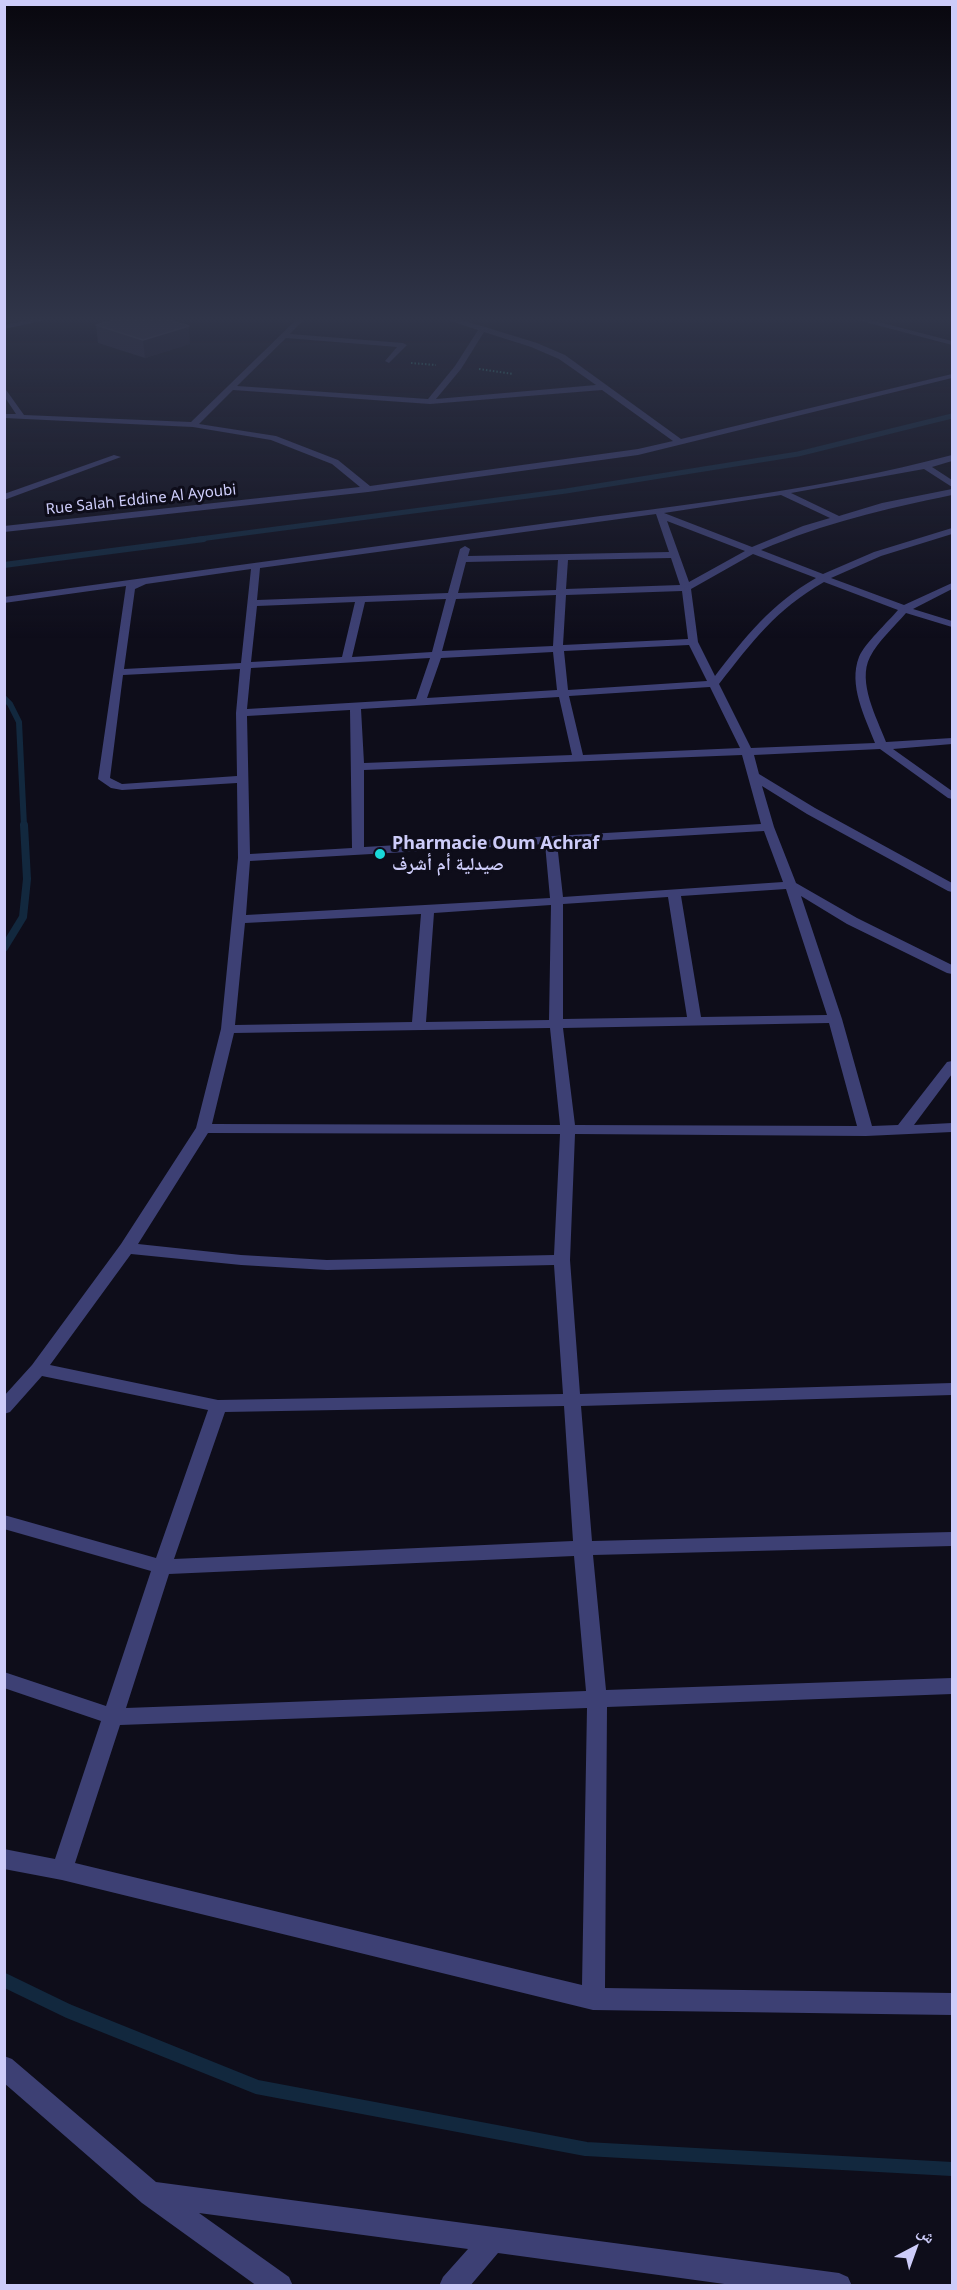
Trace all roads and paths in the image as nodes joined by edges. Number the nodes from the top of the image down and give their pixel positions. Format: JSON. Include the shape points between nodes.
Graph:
{"nodes":[{"id":1,"x":193,"y":425,"type":"edge"},
{"id":2,"x":656,"y":425,"type":"edge"},
{"id":3,"x":754,"y":425,"type":"edge"},
{"id":4,"x":681,"y":443,"type":"junction"},
{"id":5,"x":117,"y":457,"type":"dead end"},
{"id":6,"x":952,"y":458,"type":"edge"},
{"id":7,"x":925,"y":466,"type":"junction"},
{"id":8,"x":952,"y":484,"type":"edge"},
{"id":9,"x":368,"y":489,"type":"junction"},
{"id":10,"x":782,"y":492,"type":"junction"},
{"id":11,"x":952,"y":492,"type":"edge"},
{"id":12,"x":4,"y":497,"type":"edge"},
{"id":13,"x":661,"y":513,"type":"junction"},
{"id":14,"x":837,"y":518,"type":"junction"},
{"id":15,"x":4,"y":529,"type":"edge"},
{"id":16,"x":952,"y":531,"type":"edge"},
{"id":17,"x":466,"y":538,"type":"junction"},
{"id":18,"x":754,"y":550,"type":"junction"},
{"id":19,"x":674,"y":555,"type":"junction"},
{"id":20,"x":563,"y":556,"type":"junction"},
{"id":21,"x":463,"y":559,"type":"junction"},
{"id":22,"x":256,"y":564,"type":"junction"},
{"id":23,"x":824,"y":577,"type":"junction"},
{"id":24,"x":145,"y":581,"type":"junction"},
{"id":25,"x":952,"y":586,"type":"edge"},
{"id":26,"x":686,"y":588,"type":"junction"},
{"id":27,"x":561,"y":592,"type":"junction"},
{"id":28,"x":452,"y":595,"type":"junction"},
{"id":29,"x":361,"y":598,"type":"junction"},
{"id":30,"x":4,"y":600,"type":"edge"},
{"id":31,"x":252,"y":603,"type":"junction"},
{"id":32,"x":904,"y":609,"type":"junction"},
{"id":33,"x":952,"y":624,"type":"edge"},
{"id":34,"x":693,"y":642,"type":"junction"},
{"id":35,"x":558,"y":647,"type":"junction"},
{"id":36,"x":436,"y":656,"type":"junction"},
{"id":37,"x":346,"y":660,"type":"junction"},
{"id":38,"x":246,"y":666,"type":"junction"},
{"id":39,"x":118,"y":672,"type":"junction"},
{"id":40,"x":714,"y":684,"type":"junction"},
{"id":41,"x":563,"y":692,"type":"junction"},
{"id":42,"x":421,"y":701,"type":"junction"},
{"id":43,"x":355,"y":705,"type":"junction"},
{"id":44,"x":241,"y":713,"type":"junction"},
{"id":45,"x":952,"y":741,"type":"edge"},
{"id":46,"x":882,"y":746,"type":"junction"},
{"id":47,"x":747,"y":751,"type":"junction"},
{"id":48,"x":578,"y":757,"type":"junction"},
{"id":49,"x":358,"y":767,"type":"junction"},
{"id":50,"x":753,"y":776,"type":"junction"},
{"id":51,"x":241,"y":779,"type":"junction"},
{"id":52,"x":952,"y":796,"type":"edge"},
{"id":53,"x":768,"y":827,"type":"junction"},
{"id":54,"x":551,"y":840,"type":"junction"},
{"id":55,"x":358,"y":851,"type":"junction"},
{"id":56,"x":244,"y":858,"type":"junction"},
{"id":57,"x":791,"y":885,"type":"junction"},
{"id":58,"x":952,"y":888,"type":"edge"},
{"id":59,"x":674,"y":893,"type":"junction"},
{"id":60,"x":557,"y":901,"type":"junction"},
{"id":61,"x":428,"y":910,"type":"junction"},
{"id":62,"x":239,"y":919,"type":"junction"},
{"id":63,"x":952,"y":970,"type":"edge"},
{"id":64,"x":836,"y":1019,"type":"junction"},
{"id":65,"x":695,"y":1022,"type":"junction"},
{"id":66,"x":556,"y":1023,"type":"junction"},
{"id":67,"x":419,"y":1026,"type":"junction"},
{"id":68,"x":228,"y":1029,"type":"junction"},
{"id":69,"x":952,"y":1065,"type":"edge"},
{"id":70,"x":203,"y":1128,"type":"junction"},
{"id":71,"x":952,"y":1128,"type":"edge"},
{"id":72,"x":568,"y":1129,"type":"junction"},
{"id":73,"x":902,"y":1130,"type":"junction"},
{"id":74,"x":866,"y":1131,"type":"junction"},
{"id":75,"x":127,"y":1248,"type":"junction"},
{"id":76,"x":562,"y":1260,"type":"junction"},
{"id":77,"x":39,"y":1369,"type":"junction"},
{"id":78,"x":952,"y":1389,"type":"edge"},
{"id":79,"x":572,"y":1400,"type":"junction"},
{"id":80,"x":218,"y":1406,"type":"junction"},
{"id":81,"x":4,"y":1408,"type":"edge"},
{"id":82,"x":4,"y":1522,"type":"edge"},
{"id":83,"x":952,"y":1539,"type":"edge"},
{"id":84,"x":583,"y":1548,"type":"junction"},
{"id":85,"x":162,"y":1567,"type":"junction"},
{"id":86,"x":4,"y":1680,"type":"edge"},
{"id":87,"x":952,"y":1686,"type":"edge"},
{"id":88,"x":597,"y":1699,"type":"junction"},
{"id":89,"x":114,"y":1717,"type":"junction"},
{"id":90,"x":4,"y":1859,"type":"edge"},
{"id":91,"x":62,"y":1870,"type":"junction"},
{"id":92,"x":593,"y":1999,"type":"junction"},
{"id":93,"x":952,"y":2004,"type":"edge"},
{"id":94,"x":4,"y":2067,"type":"edge"},
{"id":95,"x":151,"y":2194,"type":"junction"},
{"id":96,"x":494,"y":2239,"type":"junction"},
{"id":97,"x":280,"y":2286,"type":"edge"},
{"id":98,"x":452,"y":2286,"type":"edge"},
{"id":99,"x":839,"y":2286,"type":"edge"}],
"edges":[{"from":1,"to":9,"type":"street","via":[[273,438],[303,448],[335,462]]},
{"from":2,"to":4,"type":"street"},
{"from":3,"to":4,"type":"street","name":"Rue Salah Eddine Al Ayoubi"},
{"from":4,"to":9,"type":"street","name":"Rue Salah Eddine Al Ayoubi","via":[[591,460]]},
{"from":5,"to":12,"type":"street"},
{"from":6,"to":7,"type":"street"},
{"from":7,"to":8,"type":"street"},
{"from":7,"to":10,"type":"street"},
{"from":9,"to":15,"type":"street","name":"Rue Salah Eddine Al Ayoubi"},
{"from":10,"to":13,"type":"street"},
{"from":10,"to":14,"type":"street"},
{"from":11,"to":14,"type":"street"},
{"from":13,"to":17,"type":"street"},
{"from":13,"to":18,"type":"street"},
{"from":13,"to":19,"type":"street"},
{"from":14,"to":18,"type":"street"},
{"from":16,"to":23,"type":"street","via":[[895,548]]},
{"from":17,"to":21,"type":"street"},
{"from":17,"to":22,"type":"street"},
{"from":18,"to":23,"type":"street"},
{"from":18,"to":26,"type":"street"},
{"from":19,"to":20,"type":"street"},
{"from":19,"to":26,"type":"street"},
{"from":20,"to":21,"type":"street"},
{"from":20,"to":27,"type":"street"},
{"from":21,"to":28,"type":"street"},
{"from":22,"to":24,"type":"street"},
{"from":22,"to":31,"type":"street"},
{"from":23,"to":32,"type":"street"},
{"from":23,"to":40,"type":"street","via":[[765,620]]},
{"from":24,"to":30,"type":"street"},
{"from":24,"to":39,"type":"street","via":[[130,588]]},
{"from":25,"to":32,"type":"street"},
{"from":26,"to":27,"type":"street"},
{"from":26,"to":34,"type":"street"},
{"from":27,"to":28,"type":"street"},
{"from":27,"to":35,"type":"street"},
{"from":28,"to":29,"type":"street"},
{"from":28,"to":36,"type":"street"},
{"from":29,"to":31,"type":"street"},
{"from":29,"to":37,"type":"street"},
{"from":31,"to":38,"type":"street"},
{"from":32,"to":33,"type":"street"},
{"from":32,"to":46,"type":"street","via":[[865,656],[860,675]]},
{"from":34,"to":35,"type":"street"},
{"from":34,"to":40,"type":"street"},
{"from":35,"to":36,"type":"street"},
{"from":35,"to":41,"type":"street"},
{"from":36,"to":37,"type":"street"},
{"from":36,"to":42,"type":"street"},
{"from":37,"to":38,"type":"street"},
{"from":38,"to":39,"type":"street"},
{"from":38,"to":44,"type":"street"},
{"from":39,"to":51,"type":"street","via":[[104,779],[108,783],[122,787]]},
{"from":40,"to":41,"type":"street"},
{"from":40,"to":47,"type":"street"},
{"from":41,"to":42,"type":"street"},
{"from":41,"to":48,"type":"street"},
{"from":42,"to":43,"type":"street"},
{"from":43,"to":44,"type":"street"},
{"from":43,"to":49,"type":"street"},
{"from":44,"to":51,"type":"street"},
{"from":45,"to":46,"type":"street"},
{"from":46,"to":47,"type":"street"},
{"from":46,"to":52,"type":"street"},
{"from":47,"to":48,"type":"street"},
{"from":47,"to":50,"type":"street"},
{"from":48,"to":49,"type":"street"},
{"from":49,"to":55,"type":"street"},
{"from":50,"to":53,"type":"street"},
{"from":50,"to":58,"type":"street"},
{"from":51,"to":56,"type":"street"},
{"from":53,"to":54,"type":"street"},
{"from":53,"to":57,"type":"street"},
{"from":54,"to":55,"type":"street"},
{"from":54,"to":60,"type":"street"},
{"from":55,"to":56,"type":"street"},
{"from":56,"to":62,"type":"street"},
{"from":57,"to":59,"type":"street"},
{"from":57,"to":63,"type":"street","via":[[852,921]]},
{"from":57,"to":64,"type":"street"},
{"from":59,"to":60,"type":"street"},
{"from":59,"to":65,"type":"street"},
{"from":60,"to":61,"type":"street"},
{"from":60,"to":66,"type":"street"},
{"from":61,"to":62,"type":"street"},
{"from":61,"to":67,"type":"street"},
{"from":62,"to":68,"type":"street"},
{"from":64,"to":65,"type":"street"},
{"from":64,"to":74,"type":"street"},
{"from":65,"to":66,"type":"street"},
{"from":66,"to":67,"type":"street"},
{"from":66,"to":72,"type":"street"},
{"from":67,"to":68,"type":"street"},
{"from":68,"to":70,"type":"street"},
{"from":69,"to":73,"type":"street"},
{"from":70,"to":72,"type":"street"},
{"from":70,"to":75,"type":"street"},
{"from":71,"to":73,"type":"street"},
{"from":72,"to":74,"type":"street"},
{"from":72,"to":76,"type":"street"},
{"from":73,"to":74,"type":"street"},
{"from":75,"to":76,"type":"street","via":[[327,1264]]},
{"from":75,"to":77,"type":"street"},
{"from":76,"to":79,"type":"street"},
{"from":77,"to":80,"type":"street"},
{"from":77,"to":81,"type":"street"},
{"from":78,"to":79,"type":"street"},
{"from":79,"to":80,"type":"street"},
{"from":79,"to":84,"type":"street"},
{"from":80,"to":85,"type":"street"},
{"from":82,"to":85,"type":"street"},
{"from":83,"to":84,"type":"street"},
{"from":84,"to":85,"type":"street"},
{"from":84,"to":88,"type":"street"},
{"from":85,"to":89,"type":"street"},
{"from":86,"to":89,"type":"street"},
{"from":87,"to":88,"type":"street"},
{"from":88,"to":89,"type":"street"},
{"from":88,"to":92,"type":"street"},
{"from":89,"to":91,"type":"street"},
{"from":90,"to":91,"type":"street"},
{"from":91,"to":92,"type":"street"},
{"from":92,"to":93,"type":"street"},
{"from":94,"to":95,"type":"street"},
{"from":95,"to":96,"type":"street"},
{"from":95,"to":97,"type":"street"},
{"from":96,"to":98,"type":"street"},
{"from":96,"to":99,"type":"street"}]}
